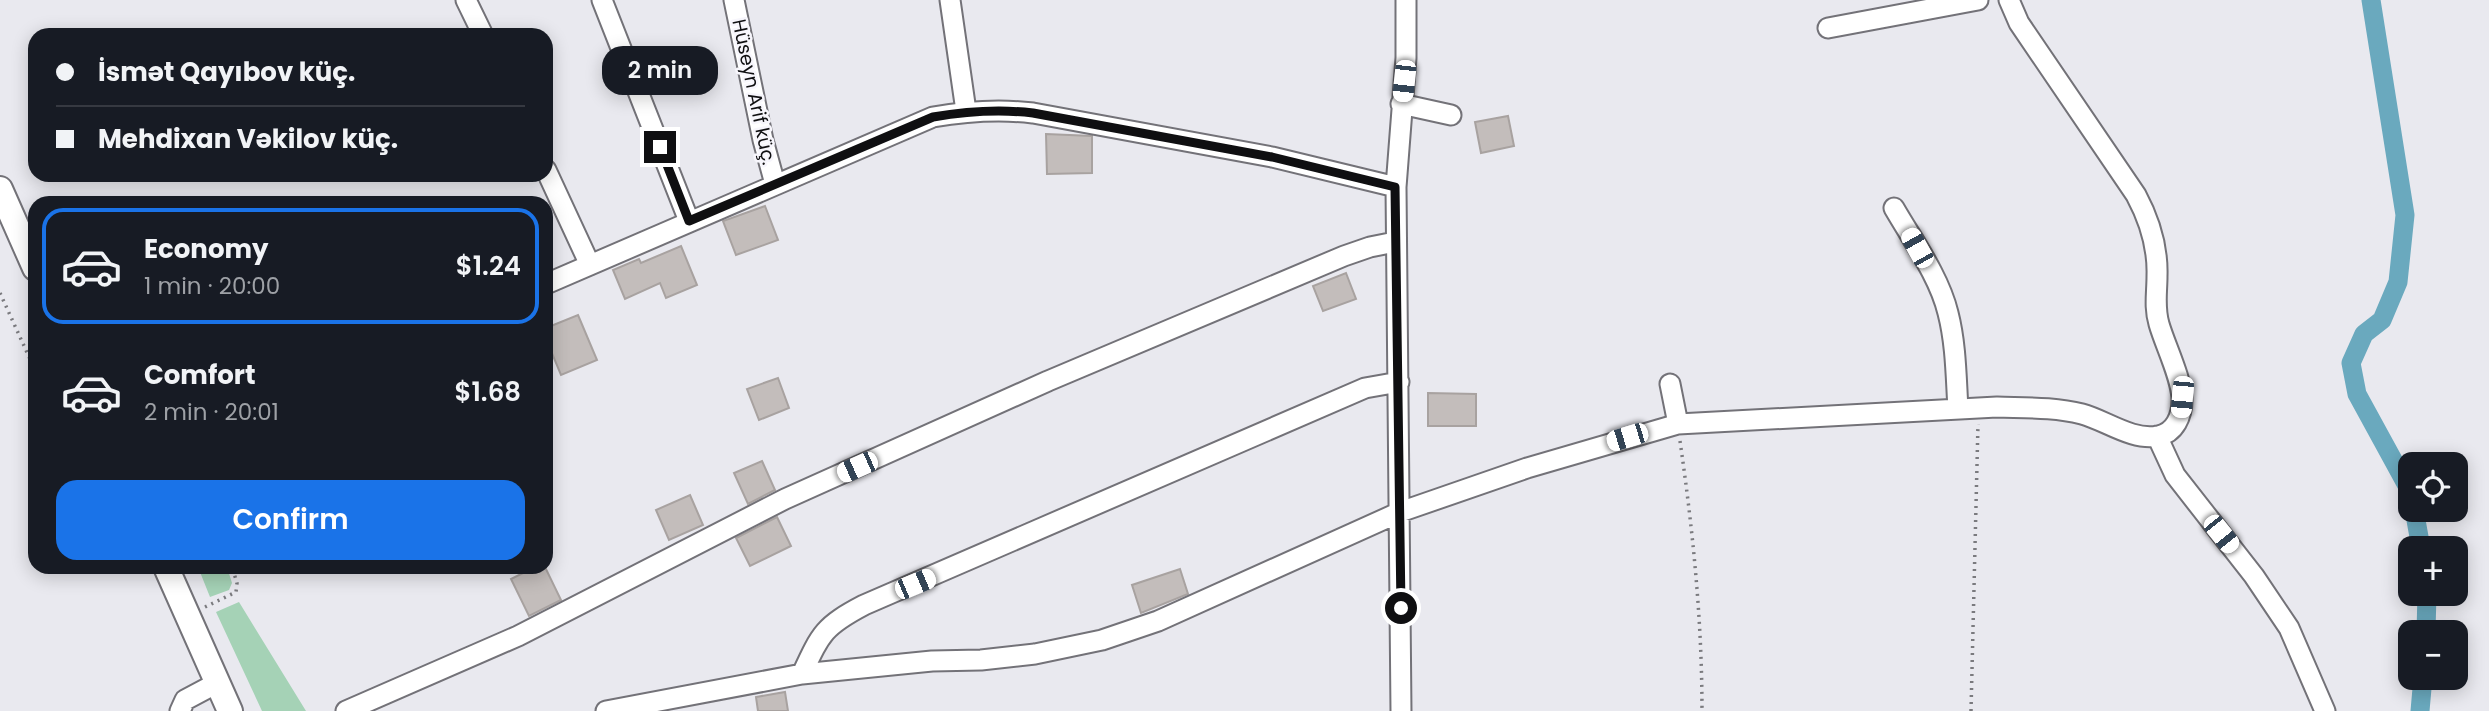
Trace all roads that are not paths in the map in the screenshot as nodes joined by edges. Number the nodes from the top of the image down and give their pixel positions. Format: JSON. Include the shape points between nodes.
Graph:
{"nodes":[{"id":1,"x":466,"y":0,"type":"edge"},
{"id":2,"x":602,"y":0,"type":"edge"},
{"id":3,"x":734,"y":0,"type":"edge"},
{"id":4,"x":950,"y":0,"type":"edge"},
{"id":5,"x":1406,"y":0,"type":"edge"},
{"id":6,"x":1978,"y":0,"type":"edge"},
{"id":7,"x":2009,"y":0,"type":"edge"},
{"id":8,"x":480,"y":28,"type":"edge"},
{"id":9,"x":1828,"y":28,"type":"dead end"},
{"id":10,"x":1401,"y":104,"type":"junction"},
{"id":11,"x":965,"y":111,"type":"junction"},
{"id":12,"x":1451,"y":115,"type":"dead end"},
{"id":13,"x":552,"y":182,"type":"edge"},
{"id":14,"x":775,"y":184,"type":"junction"},
{"id":15,"x":1395,"y":187,"type":"junction"},
{"id":16,"x":0,"y":189,"type":"edge"},
{"id":17,"x":1894,"y":208,"type":"dead end"},
{"id":18,"x":689,"y":221,"type":"junction"},
{"id":19,"x":1395,"y":242,"type":"junction"},
{"id":20,"x":28,"y":252,"type":"edge"},
{"id":21,"x":590,"y":265,"type":"junction"},
{"id":22,"x":553,"y":281,"type":"edge"},
{"id":23,"x":1399,"y":382,"type":"junction"},
{"id":24,"x":1670,"y":384,"type":"dead end"},
{"id":25,"x":1958,"y":409,"type":"junction"},
{"id":26,"x":1678,"y":424,"type":"junction"},
{"id":27,"x":2157,"y":436,"type":"junction"},
{"id":28,"x":1400,"y":512,"type":"junction"},
{"id":29,"x":169,"y":574,"type":"edge"},
{"id":30,"x":802,"y":674,"type":"junction"},
{"id":31,"x":217,"y":683,"type":"junction"},
{"id":32,"x":180,"y":711,"type":"edge"},
{"id":33,"x":230,"y":711,"type":"edge"},
{"id":34,"x":346,"y":711,"type":"edge"},
{"id":35,"x":606,"y":711,"type":"edge"},
{"id":36,"x":1401,"y":711,"type":"edge"},
{"id":37,"x":2325,"y":711,"type":"edge"}],
"edges":[{"from":1,"to":8,"type":"street"},
{"from":2,"to":18,"type":"street"},
{"from":3,"to":14,"type":"street","name":"Hüseyn Arif küç."},
{"from":4,"to":11,"type":"street"},
{"from":5,"to":10,"type":"street"},
{"from":6,"to":9,"type":"street"},
{"from":7,"to":27,"type":"street","via":[[2019,23],[2149,219],[2156,241],[2158,321],[2182,397],[2181,415],[2171,431]]},
{"from":10,"to":12,"type":"street"},
{"from":10,"to":15,"type":"street"},
{"from":11,"to":14,"type":"street","via":[[933,117]]},
{"from":11,"to":15,"type":"street","via":[[1033,113],[1272,157]]},
{"from":13,"to":21,"type":"street"},
{"from":14,"to":18,"type":"street"},
{"from":15,"to":19,"type":"street"},
{"from":16,"to":20,"type":"main road"},
{"from":17,"to":25,"type":"street","via":[[1948,312]]},
{"from":18,"to":21,"type":"street"},
{"from":19,"to":23,"type":"street"},
{"from":19,"to":34,"type":"street","via":[[1344,256],[1048,381],[785,499],[529,630]]},
{"from":21,"to":22,"type":"street"},
{"from":23,"to":28,"type":"street"},
{"from":23,"to":30,"type":"street","via":[[1365,388],[864,605],[835,620],[820,635]]},
{"from":24,"to":26,"type":"street"},
{"from":25,"to":26,"type":"street"},
{"from":25,"to":27,"type":"street","via":[[2050,408],[2083,414],[2140,436]]},
{"from":26,"to":28,"type":"street","via":[[1527,468]]},
{"from":27,"to":37,"type":"street","via":[[2175,475],[2289,628]]},
{"from":28,"to":30,"type":"street","via":[[1158,621],[1102,640],[981,660]]},
{"from":28,"to":36,"type":"street"},
{"from":29,"to":31,"type":"main road"},
{"from":30,"to":35,"type":"street"},
{"from":31,"to":32,"type":"street","via":[[185,700]]},
{"from":31,"to":33,"type":"main road"}]}
